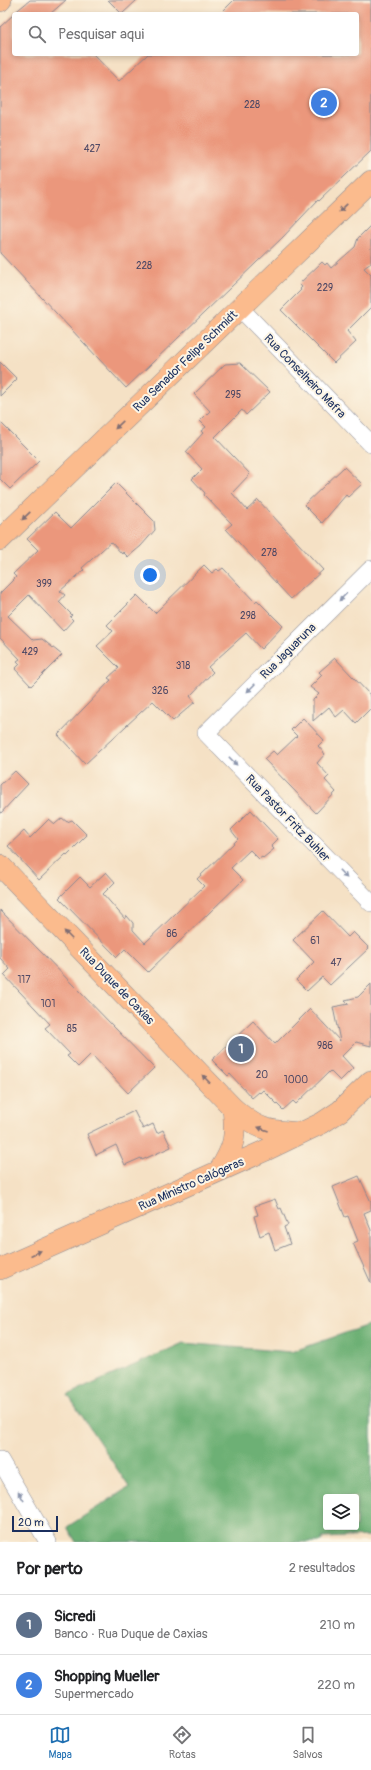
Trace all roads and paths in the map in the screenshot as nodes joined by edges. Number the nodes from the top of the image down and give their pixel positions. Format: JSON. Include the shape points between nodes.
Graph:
{"nodes":[{"id":1,"x":371,"y":181,"type":"edge"},
{"id":2,"x":240,"y":308,"type":"junction"},
{"id":3,"x":371,"y":444,"type":"edge"},
{"id":4,"x":0,"y":540,"type":"edge"},
{"id":5,"x":371,"y":569,"type":"edge"},
{"id":6,"x":206,"y":733,"type":"joint"},
{"id":7,"x":0,"y":865,"type":"edge"},
{"id":8,"x":371,"y":903,"type":"edge"},
{"id":9,"x":371,"y":1081,"type":"edge"},
{"id":10,"x":233,"y":1108,"type":"junction"},
{"id":11,"x":300,"y":1133,"type":"junction"},
{"id":12,"x":219,"y":1171,"type":"junction"},
{"id":13,"x":0,"y":1269,"type":"edge"},
{"id":14,"x":0,"y":1460,"type":"edge"},
{"id":15,"x":48,"y":1542,"type":"edge"}],
"edges":[{"from":1,"to":2,"type":"main road","name":"Rua Senador Felipe Schmidt","one_way":true},
{"from":2,"to":3,"type":"street","name":"Rua Conselheiro Mafra"},
{"from":2,"to":4,"type":"main road","name":"Rua Senador Felipe Schmidt","one_way":true},
{"from":5,"to":6,"type":"street","name":"Rua Jaguaruna","one_way":true},
{"from":6,"to":8,"type":"street","name":"Rua Pastor Fritz Buhler","one_way":true},
{"from":10,"to":7,"type":"main road","name":"Rua Duque de Caxias","one_way":true},
{"from":9,"to":11,"type":"main road","name":"Rua Ministro Calógeras","via":[[340,1111]]},
{"from":11,"to":10,"type":"main road","name":"Rua Duque de Caxias","one_way":true,"via":[[269,1131],[246,1119]]},
{"from":10,"to":12,"type":"main road","via":[[233,1145]]},
{"from":11,"to":12,"type":"main road","name":"Rua Ministro Calógeras"},
{"from":13,"to":12,"type":"main road","name":"Rua Ministro Calógeras","one_way":true},
{"from":15,"to":14,"type":"street","one_way":true}]}
